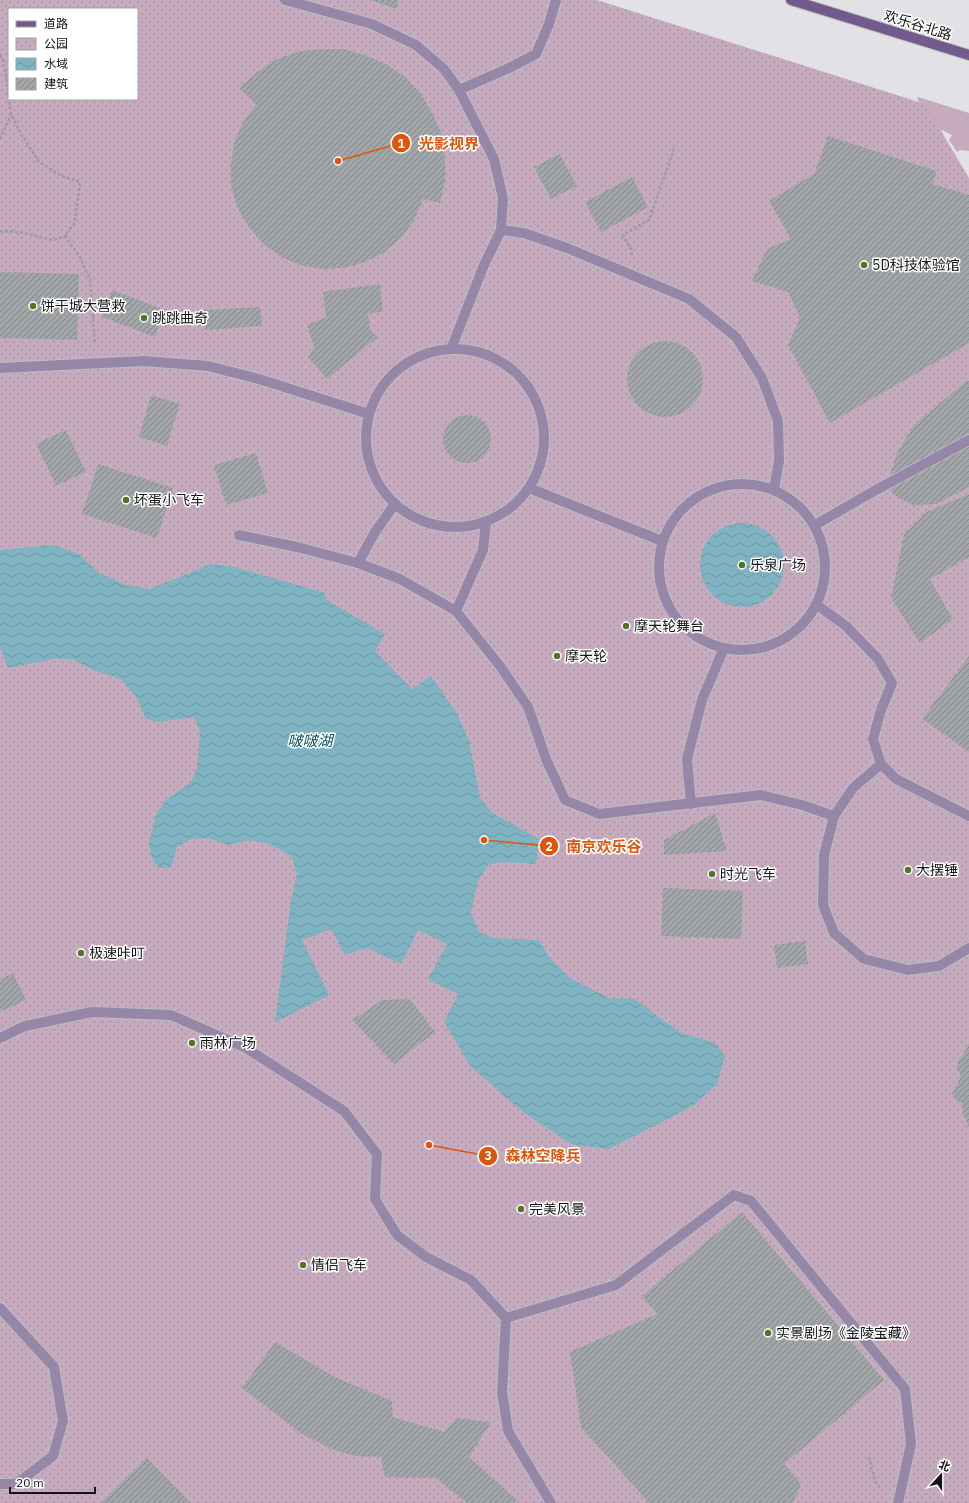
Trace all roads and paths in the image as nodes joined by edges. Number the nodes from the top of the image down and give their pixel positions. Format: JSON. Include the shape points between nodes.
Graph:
{"nodes":[{"id":1,"x":285,"y":0,"type":"edge"},
{"id":2,"x":556,"y":0,"type":"edge"},
{"id":3,"x":791,"y":0,"type":"edge"},
{"id":4,"x":0,"y":55,"type":"edge"},
{"id":5,"x":969,"y":55,"type":"edge"},
{"id":6,"x":8,"y":89,"type":"edge"},
{"id":7,"x":460,"y":90,"type":"junction"},
{"id":8,"x":9,"y":100,"type":"edge"},
{"id":9,"x":11,"y":114,"type":"junction"},
{"id":10,"x":0,"y":139,"type":"edge"},
{"id":11,"x":674,"y":149,"type":"dead end"},
{"id":12,"x":501,"y":230,"type":"junction"},
{"id":13,"x":0,"y":231,"type":"edge"},
{"id":14,"x":65,"y":236,"type":"junction"},
{"id":15,"x":630,"y":273,"type":"junction"},
{"id":16,"x":451,"y":349,"type":"junction"},
{"id":17,"x":96,"y":364,"type":"junction"},
{"id":18,"x":0,"y":368,"type":"edge"},
{"id":19,"x":369,"y":414,"type":"junction"},
{"id":20,"x":969,"y":440,"type":"edge"},
{"id":21,"x":529,"y":488,"type":"junction"},
{"id":22,"x":774,"y":489,"type":"junction"},
{"id":23,"x":396,"y":504,"type":"junction"},
{"id":24,"x":486,"y":522,"type":"junction"},
{"id":25,"x":815,"y":525,"type":"junction"},
{"id":26,"x":239,"y":535,"type":"dead end"},
{"id":27,"x":662,"y":541,"type":"junction"},
{"id":28,"x":358,"y":563,"type":"junction"},
{"id":29,"x":817,"y":605,"type":"junction"},
{"id":30,"x":456,"y":611,"type":"junction"},
{"id":31,"x":724,"y":648,"type":"junction"},
{"id":32,"x":881,"y":764,"type":"junction"},
{"id":33,"x":691,"y":804,"type":"junction"},
{"id":34,"x":834,"y":816,"type":"junction"},
{"id":35,"x":969,"y":816,"type":"edge"},
{"id":36,"x":969,"y":948,"type":"edge"},
{"id":37,"x":0,"y":1038,"type":"edge"},
{"id":38,"x":0,"y":1308,"type":"edge"},
{"id":39,"x":506,"y":1318,"type":"junction"},
{"id":40,"x":868,"y":1457,"type":"dead end"},
{"id":41,"x":0,"y":1484,"type":"edge"},
{"id":42,"x":884,"y":1492,"type":"dead end"},
{"id":43,"x":551,"y":1503,"type":"edge"},
{"id":44,"x":898,"y":1503,"type":"edge"}],
"edges":[{"from":1,"to":7,"type":"street","via":[[372,24],[416,45],[444,69]]},
{"from":2,"to":7,"type":"street","via":[[536,54]]},
{"from":3,"to":5,"type":"main road","name":"欢乐谷北路"},
{"from":4,"to":6,"type":"path","via":[[3,59]]},
{"from":7,"to":12,"type":"street","via":[[494,159],[503,198]]},
{"from":8,"to":9,"type":"path"},
{"from":9,"to":10,"type":"path"},
{"from":9,"to":14,"type":"path","via":[[39,162],[62,176],[80,182],[75,222]]},
{"from":11,"to":15,"type":"path","via":[[649,220],[623,234],[632,251]]},
{"from":12,"to":15,"type":"street","via":[[560,245]]},
{"from":12,"to":16,"type":"street","via":[[484,265]]},
{"from":13,"to":14,"type":"path","via":[[19,232],[53,240]]},
{"from":14,"to":17,"type":"path","via":[[80,257],[90,280]]},
{"from":15,"to":22,"type":"street","via":[[689,299],[736,337],[762,378],[778,421],[780,461]]},
{"from":16,"to":19,"type":"street","via":[[424,354],[400,368],[381,388]]},
{"from":16,"to":21,"type":"street","via":[[479,352],[505,364],[529,389],[539,408],[545,435],[541,463]]},
{"from":17,"to":18,"type":"street"},
{"from":17,"to":19,"type":"street","via":[[144,361],[208,366],[259,379]]},
{"from":19,"to":23,"type":"street","via":[[365,441],[371,469],[385,493]]},
{"from":20,"to":25,"type":"street"},
{"from":21,"to":24,"type":"street","via":[[510,509]]},
{"from":21,"to":27,"type":"street"},
{"from":22,"to":25,"type":"street","via":[[797,504]]},
{"from":22,"to":27,"type":"street","via":[[747,483],[719,486],[694,498],[684,507],[674,517]]},
{"from":23,"to":24,"type":"street","via":[[405,512],[431,524],[458,528]]},
{"from":23,"to":28,"type":"street","via":[[375,532]]},
{"from":24,"to":30,"type":"street","via":[[483,550]]},
{"from":25,"to":29,"type":"street","via":[[824,551],[825,578]]},
{"from":26,"to":28,"type":"street"},
{"from":27,"to":31,"type":"street","via":[[658,569],[663,596],[677,620],[698,638]]},
{"from":28,"to":30,"type":"street","via":[[400,579]]},
{"from":29,"to":31,"type":"street","via":[[801,627],[778,643],[751,650]]},
{"from":29,"to":32,"type":"street","via":[[846,626],[878,659],[892,683],[873,739]]},
{"from":30,"to":33,"type":"street","via":[[500,666],[528,707],[546,759],[565,800],[599,814]]},
{"from":31,"to":33,"type":"street","via":[[702,700],[686,759]]},
{"from":32,"to":34,"type":"street","via":[[853,788]]},
{"from":32,"to":35,"type":"street","via":[[896,779]]},
{"from":33,"to":34,"type":"street","via":[[761,795]]},
{"from":34,"to":36,"type":"street","via":[[824,855],[824,906],[834,933],[864,959],[908,970],[939,966]]},
{"from":37,"to":39,"type":"street","via":[[25,1026],[92,1012],[171,1015],[246,1048],[344,1111],[377,1154],[375,1200],[396,1235],[426,1256],[471,1280]]},
{"from":38,"to":41,"type":"street","via":[[54,1367],[63,1421],[53,1456],[16,1484]]},
{"from":39,"to":43,"type":"street","via":[[502,1392],[508,1431]]},
{"from":39,"to":44,"type":"street","via":[[616,1285],[734,1195],[751,1200],[905,1389],[911,1444]]},
{"from":40,"to":42,"type":"path","via":[[875,1481]]}]}
